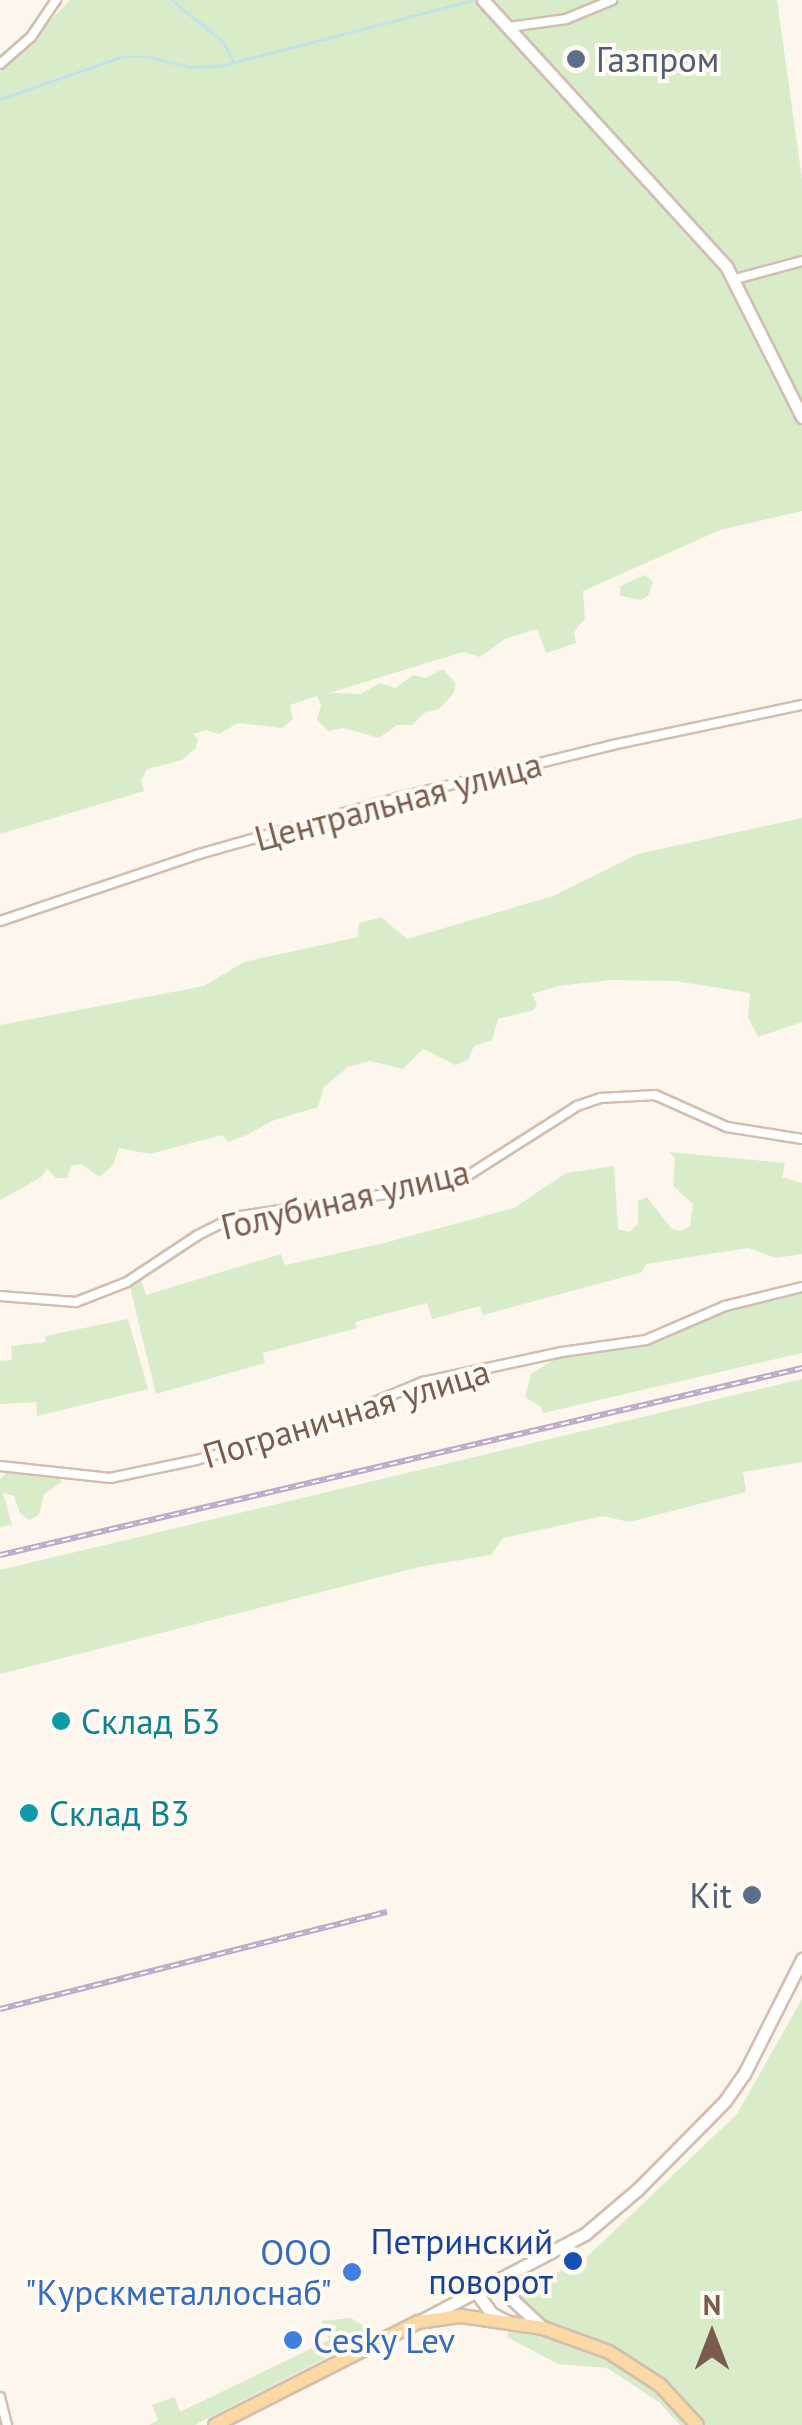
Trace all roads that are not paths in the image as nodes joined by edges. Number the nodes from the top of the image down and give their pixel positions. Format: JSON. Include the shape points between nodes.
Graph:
{"nodes":[{"id":1,"x":56,"y":0,"type":"edge"},
{"id":2,"x":612,"y":0,"type":"edge"},
{"id":3,"x":484,"y":1,"type":"edge"},
{"id":4,"x":509,"y":27,"type":"junction"},
{"id":5,"x":0,"y":64,"type":"edge"},
{"id":6,"x":802,"y":261,"type":"edge"},
{"id":7,"x":735,"y":279,"type":"junction"},
{"id":8,"x":802,"y":417,"type":"edge"},
{"id":9,"x":802,"y":704,"type":"edge"},
{"id":10,"x":0,"y":921,"type":"edge"},
{"id":11,"x":802,"y":1139,"type":"edge"},
{"id":12,"x":802,"y":1288,"type":"edge"},
{"id":13,"x":0,"y":1296,"type":"edge"},
{"id":14,"x":0,"y":1466,"type":"edge"},
{"id":15,"x":802,"y":1959,"type":"edge"},
{"id":16,"x":502,"y":2278,"type":"junction"},
{"id":17,"x":476,"y":2292,"type":"junction"},
{"id":18,"x":418,"y":2322,"type":"junction"},
{"id":19,"x":510,"y":2323,"type":"junction"},
{"id":20,"x":542,"y":2328,"type":"junction"},
{"id":21,"x":0,"y":2397,"type":"edge"},
{"id":22,"x":7,"y":2425,"type":"edge"},
{"id":23,"x":215,"y":2425,"type":"edge"},
{"id":24,"x":698,"y":2425,"type":"edge"}],
"edges":[{"from":1,"to":5,"type":"street","via":[[32,37]]},
{"from":2,"to":4,"type":"street","via":[[566,18]]},
{"from":3,"to":4,"type":"main road"},
{"from":4,"to":7,"type":"main road"},
{"from":6,"to":7,"type":"street"},
{"from":7,"to":8,"type":"main road"},
{"from":9,"to":10,"type":"street","name":"Центральная улица","via":[[397,798],[199,854]]},
{"from":11,"to":13,"type":"street","name":"Голубиная улица","via":[[727,1127],[655,1094],[600,1098],[464,1178],[234,1217],[127,1282],[76,1302]]},
{"from":12,"to":14,"type":"street","name":"Пограничная улица","via":[[725,1306],[646,1340],[423,1382],[305,1431],[196,1460],[110,1478]]},
{"from":15,"to":16,"type":"main road","via":[[760,2048],[725,2101],[598,2224]]},
{"from":16,"to":17,"type":"main road"},
{"from":16,"to":20,"type":"main road"},
{"from":17,"to":18,"type":"main road"},
{"from":17,"to":19,"type":"main road","via":[[491,2313]]},
{"from":18,"to":19,"type":"main road","via":[[461,2316]]},
{"from":18,"to":23,"type":"main road"},
{"from":19,"to":20,"type":"main road"},
{"from":20,"to":24,"type":"main road","via":[[630,2363]]},
{"from":21,"to":22,"type":"street"}]}
